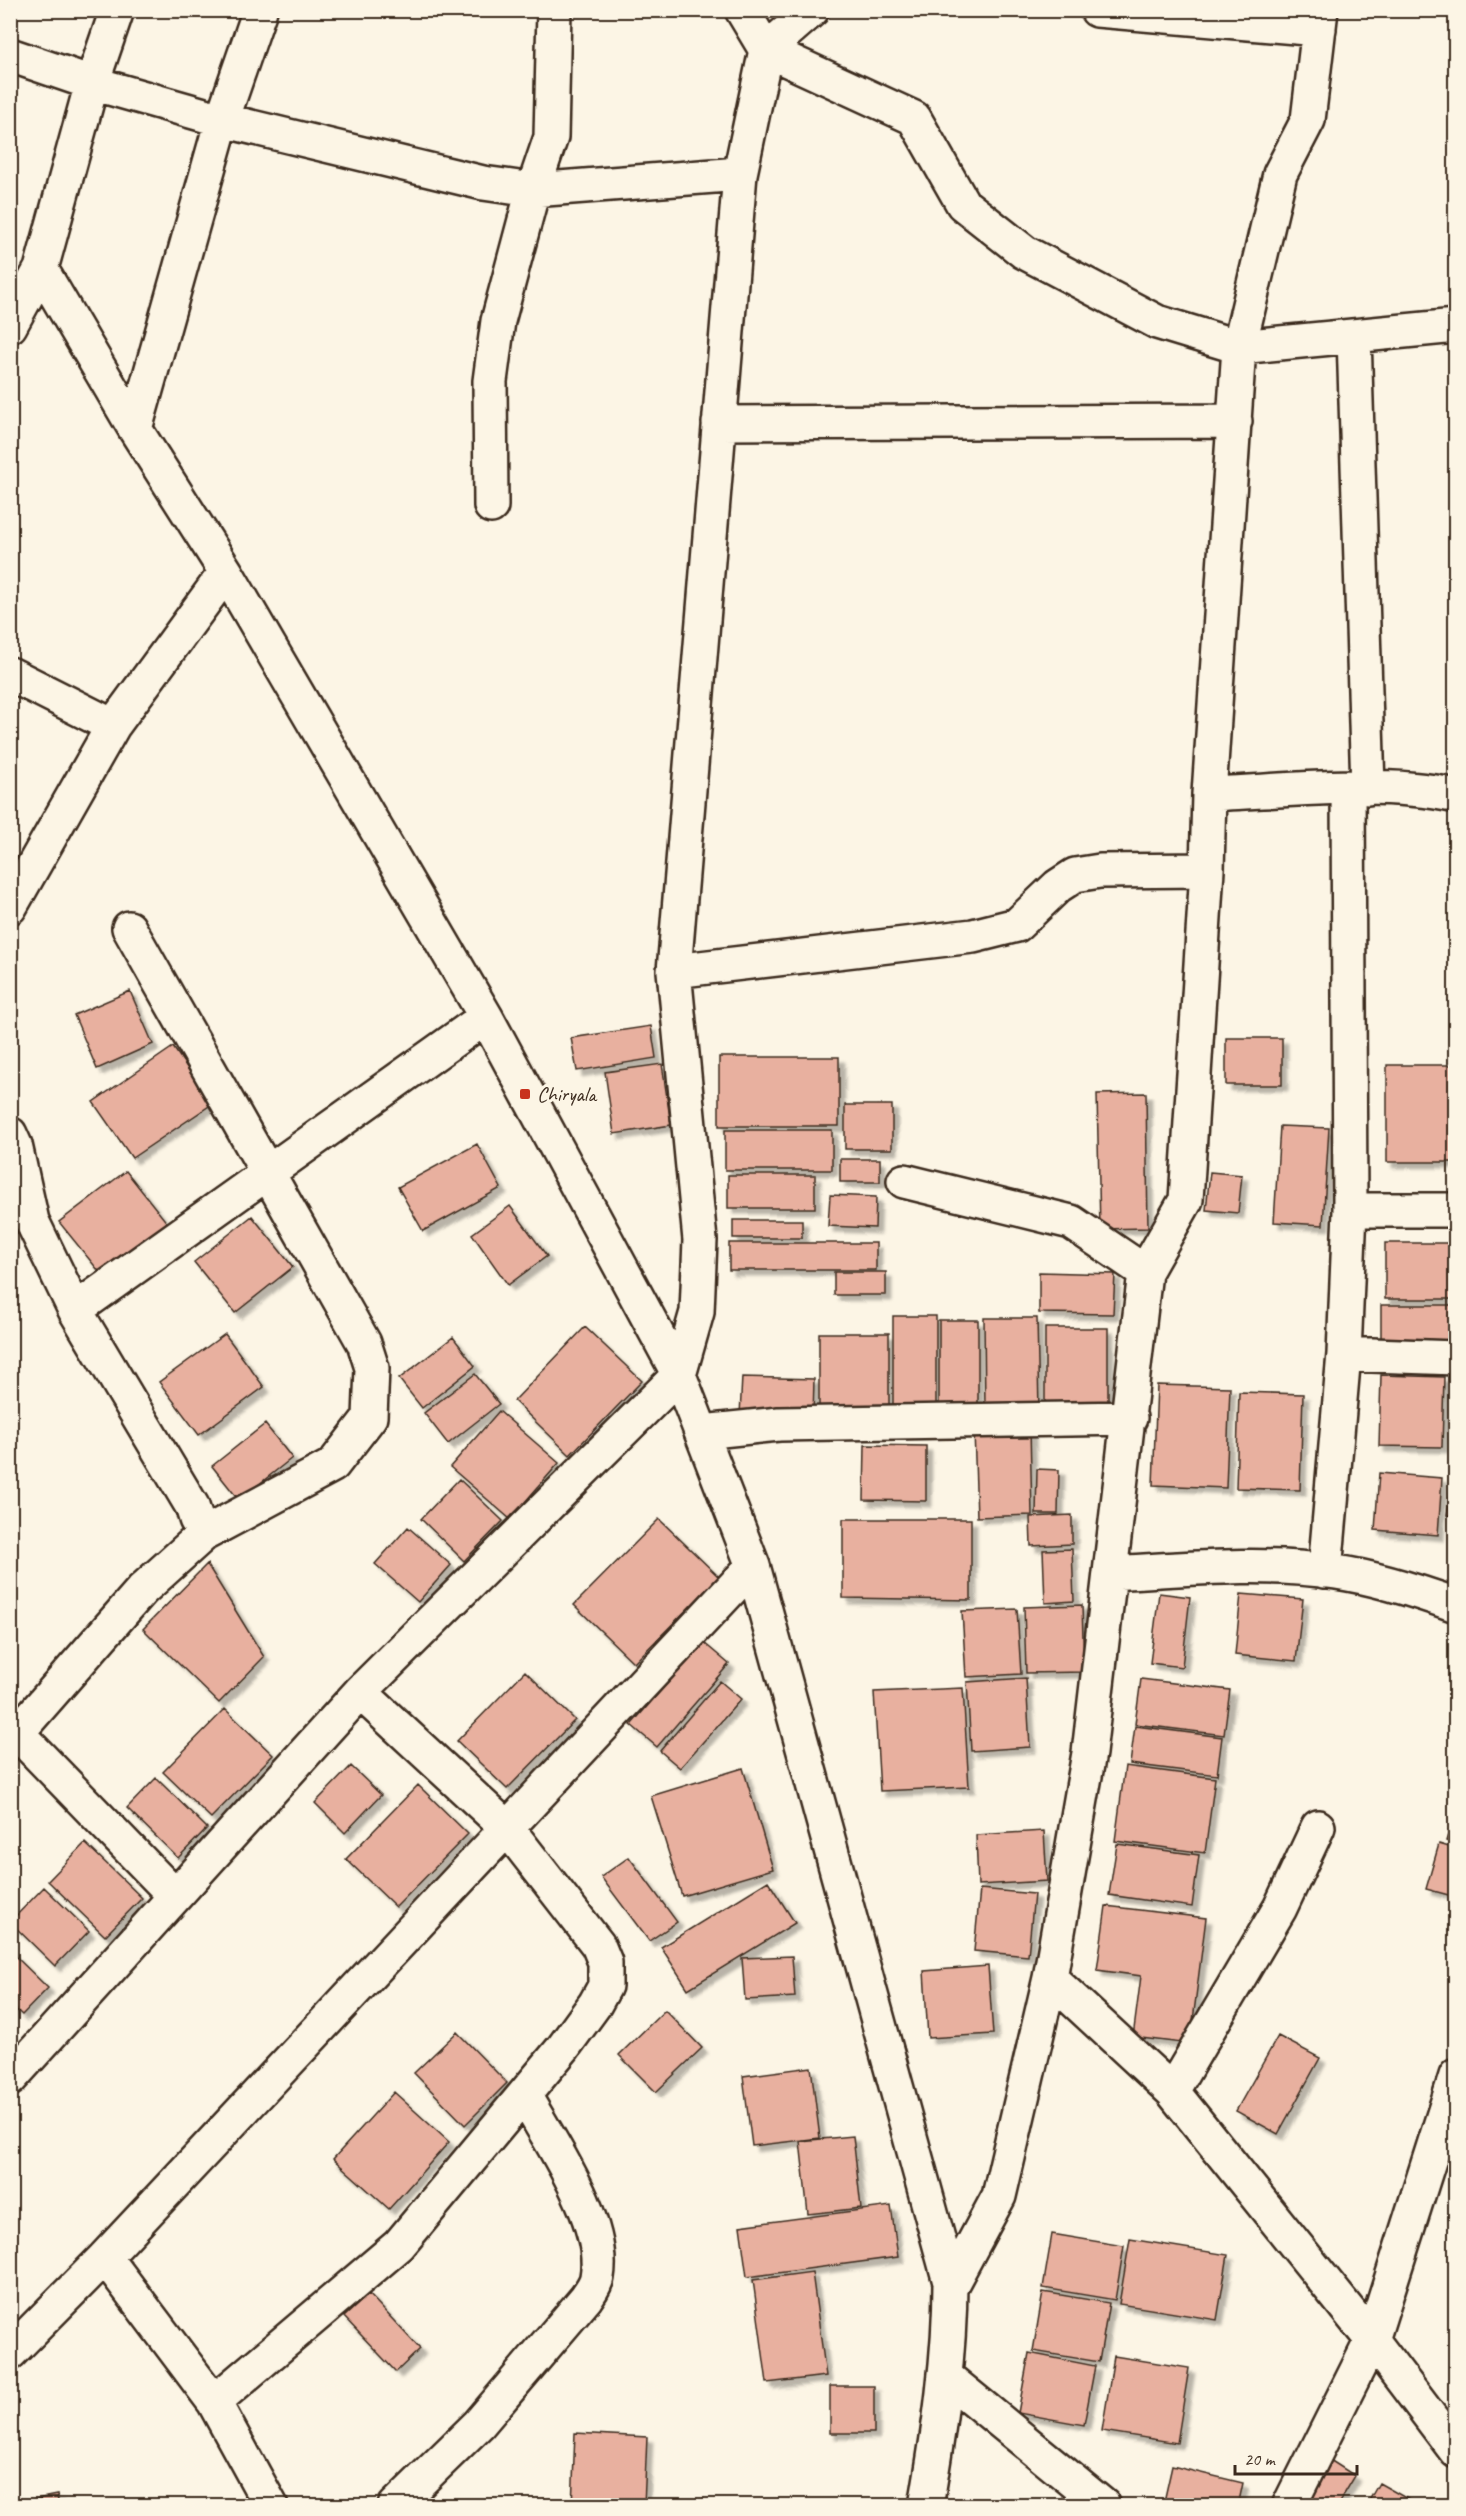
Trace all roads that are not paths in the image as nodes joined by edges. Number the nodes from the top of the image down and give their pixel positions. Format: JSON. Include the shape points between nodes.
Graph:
{"nodes":[{"id":1,"x":117,"y":10,"type":"edge"},
{"id":2,"x":260,"y":10,"type":"edge"},
{"id":3,"x":554,"y":10,"type":"edge"},
{"id":4,"x":742,"y":10,"type":"edge"},
{"id":5,"x":812,"y":10,"type":"edge"},
{"id":6,"x":1097,"y":10,"type":"edge"},
{"id":7,"x":1320,"y":20,"type":"edge"},
{"id":8,"x":765,"y":50,"type":"junction"},
{"id":9,"x":10,"y":55,"type":"edge"},
{"id":10,"x":93,"y":83,"type":"junction"},
{"id":11,"x":222,"y":120,"type":"junction"},
{"id":12,"x":740,"y":174,"type":"junction"},
{"id":13,"x":532,"y":189,"type":"junction"},
{"id":14,"x":41,"y":269,"type":"junction"},
{"id":15,"x":13,"y":318,"type":"edge"},
{"id":16,"x":1455,"y":326,"type":"edge"},
{"id":17,"x":1354,"y":336,"type":"junction"},
{"id":18,"x":1239,"y":347,"type":"junction"},
{"id":19,"x":1235,"y":421,"type":"junction"},
{"id":20,"x":719,"y":423,"type":"junction"},
{"id":21,"x":135,"y":429,"type":"junction"},
{"id":22,"x":491,"y":506,"type":"dead end"},
{"id":23,"x":226,"y":572,"type":"junction"},
{"id":24,"x":10,"y":674,"type":"edge"},
{"id":25,"x":113,"y":726,"type":"junction"},
{"id":26,"x":1358,"y":788,"type":"junction"},
{"id":27,"x":1209,"y":794,"type":"junction"},
{"id":28,"x":1455,"y":796,"type":"edge"},
{"id":29,"x":1207,"y":870,"type":"junction"},
{"id":30,"x":10,"y":907,"type":"edge"},
{"id":31,"x":129,"y":928,"type":"dead end"},
{"id":32,"x":674,"y":971,"type":"junction"},
{"id":33,"x":486,"y":1017,"type":"junction"},
{"id":34,"x":10,"y":1134,"type":"edge"},
{"id":35,"x":266,"y":1172,"type":"junction"},
{"id":36,"x":904,"y":1181,"type":"dead end"},
{"id":37,"x":1350,"y":1210,"type":"junction"},
{"id":38,"x":1455,"y":1210,"type":"edge"},
{"id":39,"x":1145,"y":1272,"type":"junction"},
{"id":40,"x":75,"y":1310,"type":"junction"},
{"id":41,"x":1344,"y":1354,"type":"junction"},
{"id":42,"x":1455,"y":1358,"type":"edge"},
{"id":43,"x":679,"y":1375,"type":"junction"},
{"id":44,"x":1130,"y":1418,"type":"junction"},
{"id":45,"x":702,"y":1432,"type":"junction"},
{"id":46,"x":204,"y":1534,"type":"junction"},
{"id":47,"x":753,"y":1566,"type":"junction"},
{"id":48,"x":1325,"y":1571,"type":"junction"},
{"id":49,"x":1111,"y":1574,"type":"junction"},
{"id":50,"x":1455,"y":1605,"type":"edge"},
{"id":51,"x":360,"y":1692,"type":"junction"},
{"id":52,"x":14,"y":1737,"type":"edge"},
{"id":53,"x":1318,"y":1827,"type":"dead end"},
{"id":54,"x":507,"y":1828,"type":"junction"},
{"id":55,"x":175,"y":1896,"type":"junction"},
{"id":56,"x":1050,"y":1978,"type":"junction"},
{"id":57,"x":1455,"y":2076,"type":"edge"},
{"id":58,"x":10,"y":2079,"type":"edge"},
{"id":59,"x":1172,"y":2091,"type":"junction"},
{"id":60,"x":524,"y":2095,"type":"junction"},
{"id":61,"x":105,"y":2257,"type":"junction"},
{"id":62,"x":950,"y":2287,"type":"junction"},
{"id":63,"x":1372,"y":2340,"type":"junction"},
{"id":64,"x":10,"y":2353,"type":"edge"},
{"id":65,"x":945,"y":2376,"type":"junction"},
{"id":66,"x":214,"y":2402,"type":"junction"},
{"id":67,"x":1455,"y":2451,"type":"edge"},
{"id":68,"x":271,"y":2505,"type":"edge"},
{"id":69,"x":395,"y":2505,"type":"edge"},
{"id":70,"x":926,"y":2505,"type":"edge"},
{"id":71,"x":1104,"y":2505,"type":"edge"},
{"id":72,"x":1289,"y":2505,"type":"edge"}],
"edges":[{"from":1,"to":10,"type":"street"},
{"from":2,"to":11,"type":"street"},
{"from":3,"to":13,"type":"street","via":[[551,137]]},
{"from":4,"to":8,"type":"street"},
{"from":5,"to":8,"type":"street"},
{"from":6,"to":7,"type":"street"},
{"from":7,"to":18,"type":"street","via":[[1308,120],[1280,174]]},
{"from":8,"to":12,"type":"street"},
{"from":8,"to":18,"type":"street","via":[[914,118],[963,204],[1024,252],[1157,322]]},
{"from":9,"to":10,"type":"street"},
{"from":10,"to":11,"type":"street"},
{"from":10,"to":14,"type":"street"},
{"from":11,"to":13,"type":"street","via":[[483,183]]},
{"from":11,"to":21,"type":"street"},
{"from":12,"to":13,"type":"street"},
{"from":12,"to":20,"type":"street"},
{"from":13,"to":22,"type":"street","via":[[498,321],[490,381]]},
{"from":14,"to":15,"type":"street"},
{"from":14,"to":21,"type":"street"},
{"from":16,"to":17,"type":"street"},
{"from":17,"to":18,"type":"street"},
{"from":17,"to":26,"type":"street"},
{"from":18,"to":19,"type":"street"},
{"from":19,"to":20,"type":"street"},
{"from":19,"to":27,"type":"street"},
{"from":20,"to":32,"type":"street"},
{"from":21,"to":23,"type":"street"},
{"from":23,"to":25,"type":"street"},
{"from":23,"to":33,"type":"street"},
{"from":24,"to":25,"type":"street"},
{"from":25,"to":30,"type":"street"},
{"from":26,"to":27,"type":"street"},
{"from":26,"to":28,"type":"street","via":[[1425,789]]},
{"from":26,"to":37,"type":"street"},
{"from":27,"to":29,"type":"street"},
{"from":29,"to":32,"type":"street","via":[[1100,871],[1075,875],[1017,925],[973,936]]},
{"from":29,"to":39,"type":"street","via":[[1186,1200]]},
{"from":31,"to":35,"type":"street"},
{"from":32,"to":43,"type":"street","via":[[700,1240],[697,1312]]},
{"from":33,"to":35,"type":"street"},
{"from":33,"to":43,"type":"street"},
{"from":34,"to":40,"type":"street","via":[[32,1221]]},
{"from":35,"to":40,"type":"street"},
{"from":35,"to":46,"type":"street","via":[[364,1343],[372,1368],[370,1417],[333,1465]]},
{"from":36,"to":39,"type":"street","via":[[1071,1222]]},
{"from":37,"to":38,"type":"street"},
{"from":37,"to":41,"type":"street"},
{"from":39,"to":44,"type":"street"},
{"from":40,"to":46,"type":"street","via":[[192,1506]]},
{"from":41,"to":42,"type":"street"},
{"from":41,"to":48,"type":"street"},
{"from":43,"to":45,"type":"street"},
{"from":43,"to":51,"type":"street"},
{"from":44,"to":45,"type":"street","via":[[779,1424]]},
{"from":44,"to":49,"type":"street"},
{"from":45,"to":47,"type":"street"},
{"from":46,"to":52,"type":"street","via":[[142,1590]]},
{"from":47,"to":54,"type":"street"},
{"from":47,"to":62,"type":"street"},
{"from":48,"to":49,"type":"street","via":[[1194,1568]]},
{"from":48,"to":50,"type":"street","via":[[1407,1588]]},
{"from":49,"to":56,"type":"street","via":[[1089,1753]]},
{"from":51,"to":54,"type":"street"},
{"from":51,"to":55,"type":"street"},
{"from":52,"to":55,"type":"street"},
{"from":53,"to":59,"type":"street","via":[[1280,1908]]},
{"from":54,"to":60,"type":"street","via":[[598,1946],[605,1962],[604,1986],[596,2004]]},
{"from":54,"to":61,"type":"street"},
{"from":55,"to":58,"type":"street"},
{"from":56,"to":59,"type":"street"},
{"from":56,"to":62,"type":"street","via":[[999,2196]]},
{"from":57,"to":63,"type":"street"},
{"from":59,"to":63,"type":"street"},
{"from":60,"to":66,"type":"street","via":[[399,2245]]},
{"from":60,"to":69,"type":"street","via":[[573,2182],[596,2238],[597,2278],[586,2298],[479,2424]]},
{"from":61,"to":64,"type":"street"},
{"from":61,"to":66,"type":"street"},
{"from":62,"to":65,"type":"street"},
{"from":63,"to":67,"type":"street"},
{"from":63,"to":72,"type":"street"},
{"from":65,"to":70,"type":"street","via":[[941,2424]]},
{"from":65,"to":71,"type":"street"},
{"from":66,"to":68,"type":"street"}]}
